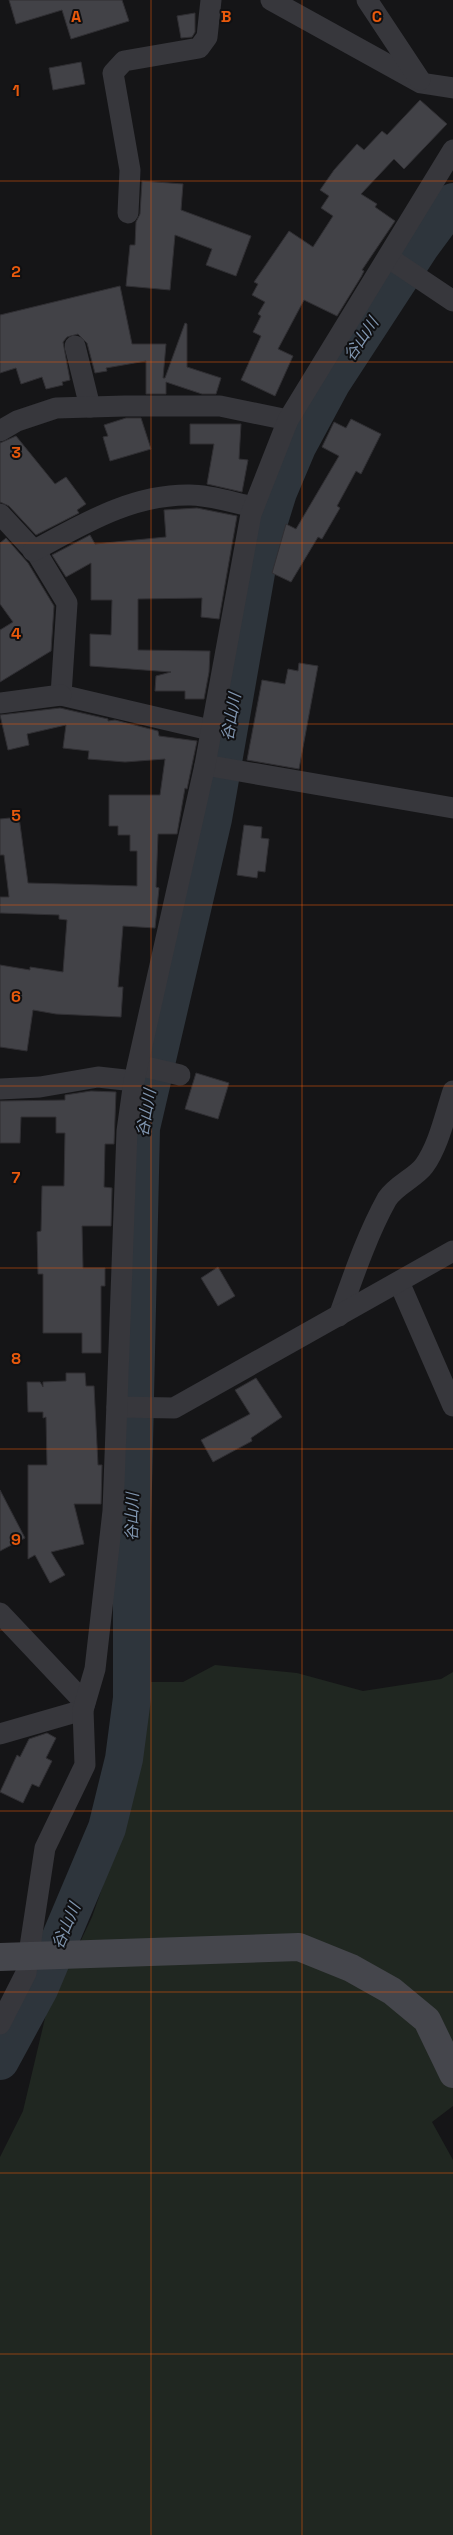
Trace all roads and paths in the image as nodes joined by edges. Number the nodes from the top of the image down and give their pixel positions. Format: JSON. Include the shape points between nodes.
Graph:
{"nodes":[{"id":1,"x":211,"y":0,"type":"edge"},
{"id":2,"x":271,"y":0,"type":"edge"},
{"id":3,"x":367,"y":0,"type":"edge"},
{"id":4,"x":422,"y":83,"type":"junction"},
{"id":5,"x":453,"y":88,"type":"edge"},
{"id":6,"x":453,"y":150,"type":"edge"},
{"id":7,"x":128,"y":213,"type":"dead end"},
{"id":8,"x":390,"y":258,"type":"junction"},
{"id":9,"x":453,"y":300,"type":"edge"},
{"id":10,"x":75,"y":346,"type":"dead end"},
{"id":11,"x":90,"y":407,"type":"junction"},
{"id":12,"x":288,"y":420,"type":"junction"},
{"id":13,"x":0,"y":431,"type":"edge"},
{"id":14,"x":254,"y":507,"type":"junction"},
{"id":15,"x":0,"y":514,"type":"edge"},
{"id":16,"x":33,"y":551,"type":"junction"},
{"id":17,"x":60,"y":695,"type":"junction"},
{"id":18,"x":0,"y":703,"type":"edge"},
{"id":19,"x":210,"y":730,"type":"junction"},
{"id":20,"x":206,"y":765,"type":"junction"},
{"id":21,"x":453,"y":808,"type":"edge"},
{"id":22,"x":136,"y":1073,"type":"junction"},
{"id":23,"x":180,"y":1075,"type":"dead end"},
{"id":24,"x":0,"y":1089,"type":"edge"},
{"id":25,"x":453,"y":1091,"type":"edge"},
{"id":26,"x":453,"y":1251,"type":"edge"},
{"id":27,"x":399,"y":1282,"type":"junction"},
{"id":28,"x":339,"y":1316,"type":"junction"},
{"id":29,"x":453,"y":1406,"type":"edge"},
{"id":30,"x":118,"y":1407,"type":"junction"},
{"id":31,"x":0,"y":1613,"type":"edge"},
{"id":32,"x":84,"y":1706,"type":"junction"},
{"id":33,"x":0,"y":1734,"type":"edge"},
{"id":34,"x":34,"y":1955,"type":"junction"},
{"id":35,"x":0,"y":1957,"type":"edge"},
{"id":36,"x":0,"y":2024,"type":"edge"},
{"id":37,"x":453,"y":2074,"type":"edge"}],
"edges":[{"from":1,"to":7,"type":"street","via":[[207,37],[199,48],[124,61],[113,73],[130,170]]},
{"from":2,"to":4,"type":"street"},
{"from":3,"to":4,"type":"street"},
{"from":4,"to":5,"type":"street"},
{"from":6,"to":8,"type":"street"},
{"from":8,"to":9,"type":"street"},
{"from":8,"to":12,"type":"street"},
{"from":10,"to":11,"type":"street"},
{"from":11,"to":12,"type":"street","via":[[220,406]]},
{"from":11,"to":13,"type":"street","via":[[56,408],[17,421]]},
{"from":12,"to":14,"type":"street"},
{"from":14,"to":16,"type":"street","via":[[192,495],[147,498],[89,520]]},
{"from":14,"to":19,"type":"street"},
{"from":15,"to":16,"type":"street"},
{"from":16,"to":17,"type":"street","via":[[67,602]]},
{"from":17,"to":18,"type":"street"},
{"from":17,"to":19,"type":"street"},
{"from":19,"to":20,"type":"street"},
{"from":20,"to":21,"type":"street"},
{"from":20,"to":22,"type":"street"},
{"from":22,"to":23,"type":"street"},
{"from":22,"to":24,"type":"street","via":[[40,1087]]},
{"from":22,"to":30,"type":"street","via":[[127,1131]]},
{"from":25,"to":28,"type":"street","via":[[434,1147],[423,1167],[388,1198],[359,1261]]},
{"from":26,"to":27,"type":"street"},
{"from":27,"to":28,"type":"street"},
{"from":27,"to":29,"type":"street"},
{"from":28,"to":30,"type":"street","via":[[174,1408]]},
{"from":30,"to":32,"type":"street","via":[[113,1510],[95,1668]]},
{"from":31,"to":32,"type":"street"},
{"from":32,"to":33,"type":"street"},
{"from":32,"to":34,"type":"street","via":[[85,1765],[45,1848]]},
{"from":34,"to":35,"type":"street"},
{"from":34,"to":36,"type":"street"},
{"from":34,"to":37,"type":"street","via":[[299,1947],[351,1968],[392,1991],[427,2020]]}]}
